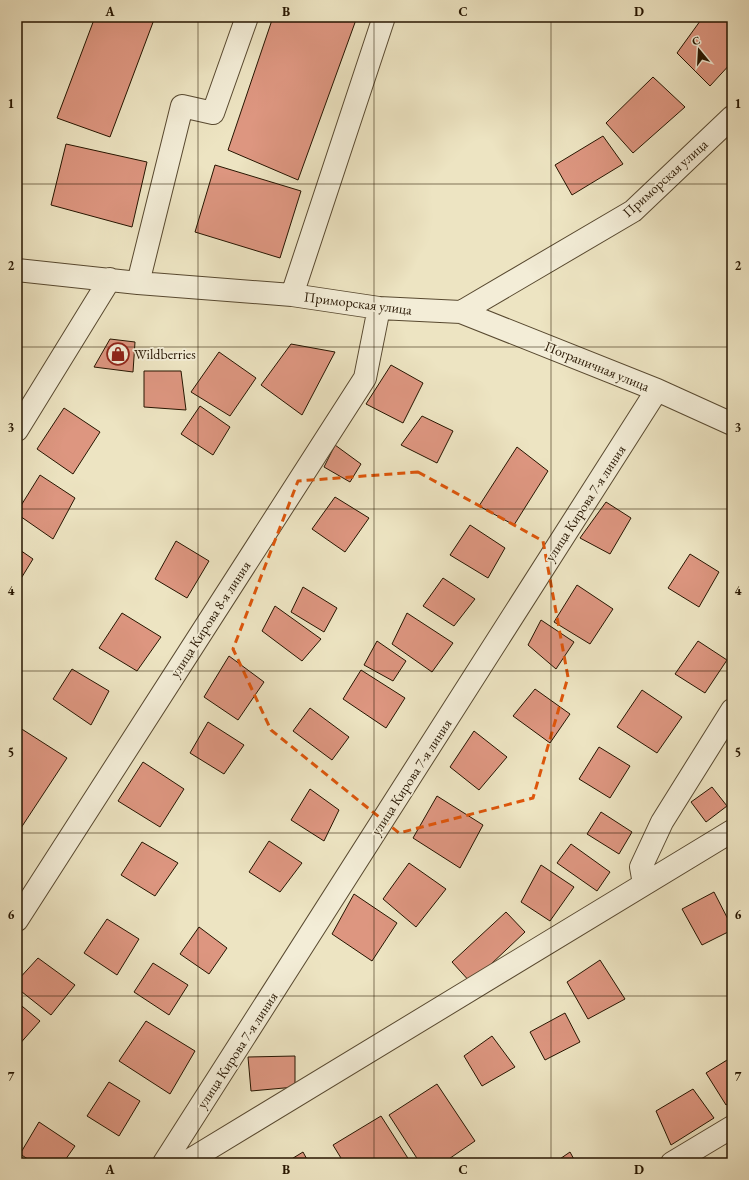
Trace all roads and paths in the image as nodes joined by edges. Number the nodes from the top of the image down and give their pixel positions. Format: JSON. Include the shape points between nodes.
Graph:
{"nodes":[{"id":1,"x":248,"y":17,"type":"edge"},
{"id":2,"x":384,"y":17,"type":"edge"},
{"id":3,"x":732,"y":117,"type":"edge"},
{"id":4,"x":17,"y":270,"type":"edge"},
{"id":5,"x":110,"y":279,"type":"junction"},
{"id":6,"x":138,"y":283,"type":"junction"},
{"id":7,"x":292,"y":295,"type":"junction"},
{"id":8,"x":379,"y":308,"type":"junction"},
{"id":9,"x":461,"y":312,"type":"junction"},
{"id":10,"x":657,"y":390,"type":"junction"},
{"id":11,"x":732,"y":424,"type":"edge"},
{"id":12,"x":17,"y":430,"type":"edge"},
{"id":13,"x":732,"y":710,"type":"edge"},
{"id":14,"x":732,"y":831,"type":"edge"},
{"id":15,"x":644,"y":884,"type":"junction"},
{"id":16,"x":17,"y":920,"type":"edge"},
{"id":17,"x":732,"y":1127,"type":"edge"},
{"id":18,"x":164,"y":1163,"type":"edge"},
{"id":19,"x":185,"y":1163,"type":"edge"},
{"id":20,"x":672,"y":1163,"type":"edge"}],
"edges":[{"from":1,"to":6,"type":"street","via":[[213,113],[182,106]]},
{"from":2,"to":7,"type":"street"},
{"from":3,"to":9,"type":"street","name":"Приморская улица","via":[[633,211]]},
{"from":4,"to":5,"type":"street","name":"Приморская улица"},
{"from":5,"to":6,"type":"street","name":"Приморская улица"},
{"from":5,"to":12,"type":"street"},
{"from":6,"to":7,"type":"street","name":"Приморская улица"},
{"from":7,"to":8,"type":"street","name":"Приморская улица"},
{"from":8,"to":9,"type":"street","name":"Приморская улица"},
{"from":8,"to":16,"type":"street","name":"улица Кирова 8-я линия","via":[[365,378]]},
{"from":9,"to":10,"type":"street","name":"Пограничная улица"},
{"from":10,"to":11,"type":"street","name":"Пограничная улица"},
{"from":10,"to":18,"type":"street","name":"улица Кирова 7-я линия"},
{"from":13,"to":15,"type":"street","via":[[662,822],[641,867]]},
{"from":14,"to":15,"type":"street"},
{"from":15,"to":19,"type":"street"},
{"from":17,"to":20,"type":"street"}]}
